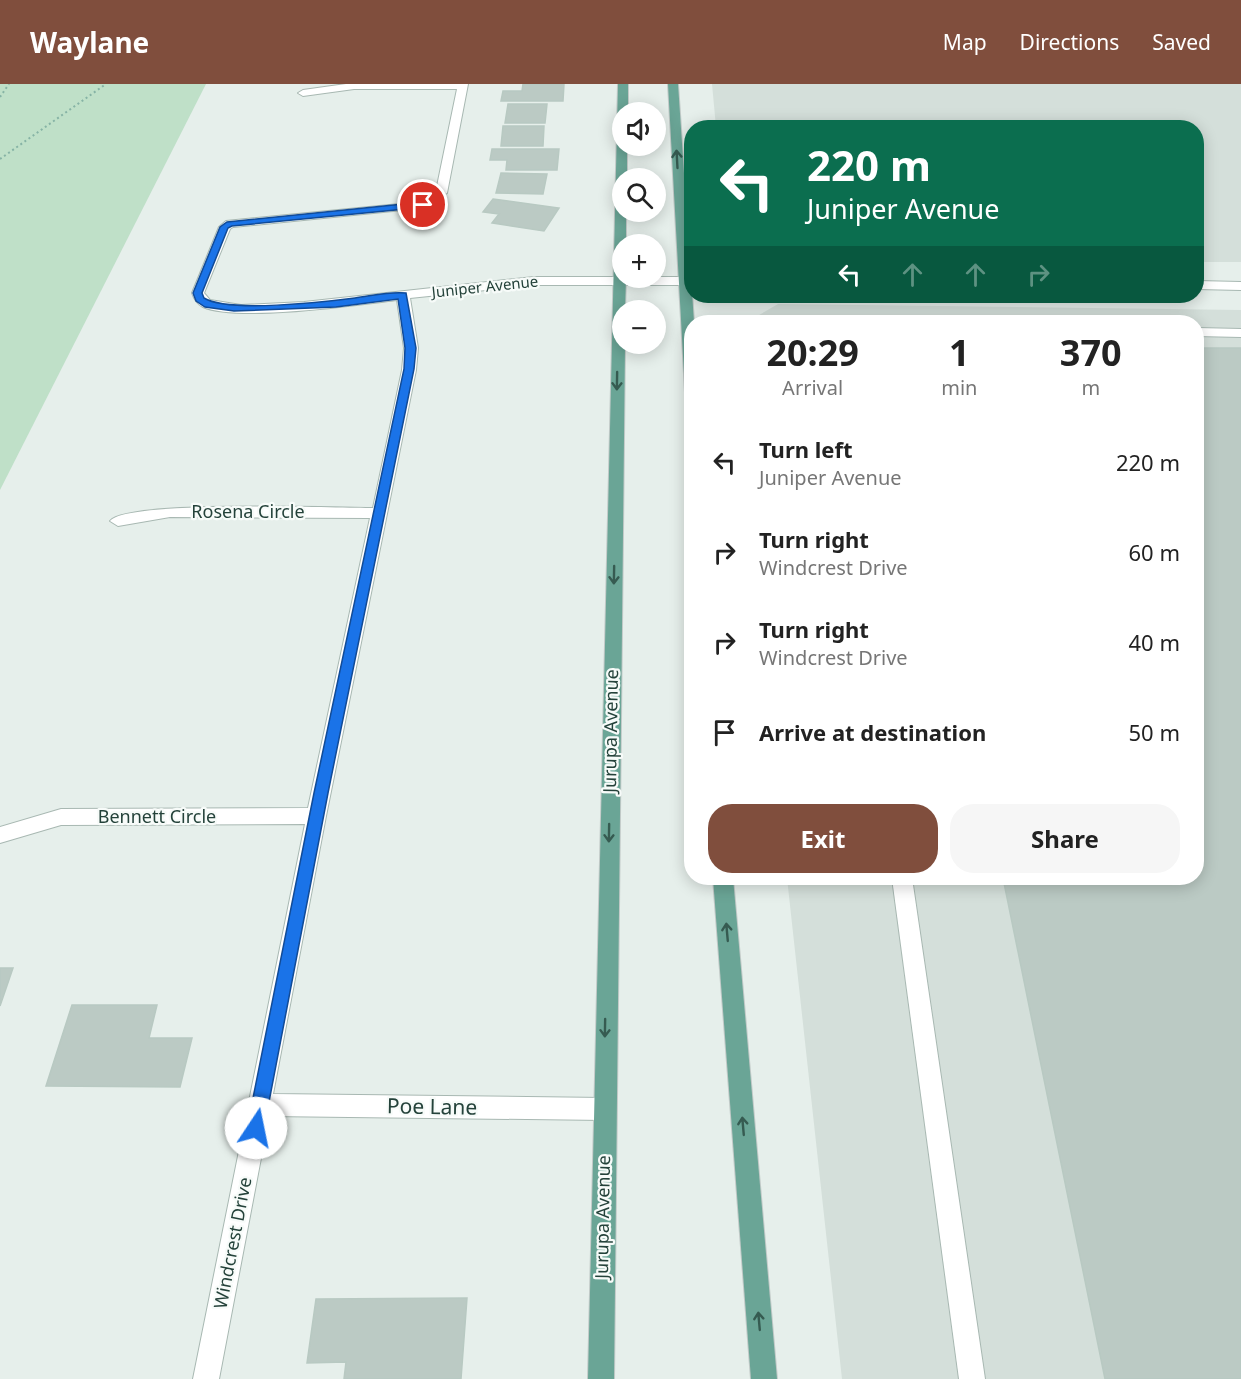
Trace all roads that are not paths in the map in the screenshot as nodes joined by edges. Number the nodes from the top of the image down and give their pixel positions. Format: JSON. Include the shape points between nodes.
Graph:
{"nodes":[{"id":1,"x":623,"y":84,"type":"edge"},
{"id":2,"x":673,"y":84,"type":"edge"},
{"id":3,"x":463,"y":85,"type":"edge"},
{"id":4,"x":303,"y":93,"type":"dead end"},
{"id":5,"x":684,"y":228,"type":"edge"},
{"id":6,"x":620,"y":234,"type":"edge"},
{"id":7,"x":612,"y":280,"type":"edge"},
{"id":8,"x":666,"y":281,"type":"edge"},
{"id":9,"x":684,"y":281,"type":"edge"},
{"id":10,"x":1204,"y":285,"type":"edge"},
{"id":11,"x":1241,"y":286,"type":"edge"},
{"id":12,"x":619,"y":288,"type":"edge"},
{"id":13,"x":403,"y":295,"type":"junction"},
{"id":14,"x":1204,"y":333,"type":"edge"},
{"id":15,"x":1241,"y":333,"type":"edge"},
{"id":16,"x":379,"y":513,"type":"junction"},
{"id":17,"x":118,"y":521,"type":"dead end"},
{"id":18,"x":316,"y":816,"type":"junction"},
{"id":19,"x":0,"y":835,"type":"edge"},
{"id":20,"x":724,"y":885,"type":"edge"},
{"id":21,"x":903,"y":885,"type":"edge"},
{"id":22,"x":260,"y":1105,"type":"junction"},
{"id":23,"x":604,"y":1109,"type":"junction"},
{"id":24,"x":206,"y":1379,"type":"edge"},
{"id":25,"x":601,"y":1379,"type":"edge"},
{"id":26,"x":764,"y":1379,"type":"edge"},
{"id":27,"x":972,"y":1379,"type":"edge"}],
"edges":[{"from":1,"to":6,"type":"main road","name":"Jurupa Avenue"},
{"from":5,"to":2,"type":"main road","one_way":true},
{"from":3,"to":4,"type":"street","via":[[354,86]]},
{"from":3,"to":13,"type":"street","name":"Juniper Avenue","via":[[441,193],[432,201],[389,209],[230,224],[225,227],[198,293],[199,299],[208,304],[234,308],[292,307]]},
{"from":7,"to":13,"type":"street","name":"Juniper Avenue","via":[[501,283]]},
{"from":8,"to":9,"type":"street","name":"Juniper Avenue"},
{"from":10,"to":11,"type":"street"},
{"from":12,"to":23,"type":"main road","name":"Jurupa Avenue","one_way":true},
{"from":13,"to":16,"type":"street","name":"Windcrest Drive","via":[[411,348],[409,369]]},
{"from":14,"to":15,"type":"street"},
{"from":16,"to":17,"type":"street","name":"Rosena Circle","via":[[170,512]]},
{"from":16,"to":18,"type":"street","name":"Windcrest Drive"},
{"from":18,"to":19,"type":"street","name":"Bennett Circle","via":[[62,817]]},
{"from":18,"to":22,"type":"street","name":"Windcrest Drive"},
{"from":26,"to":20,"type":"main road","one_way":true},
{"from":21,"to":27,"type":"street"},
{"from":22,"to":23,"type":"street","name":"Poe Lane"},
{"from":22,"to":24,"type":"street","name":"Windcrest Drive"},
{"from":23,"to":25,"type":"main road","name":"Jurupa Avenue"}]}
